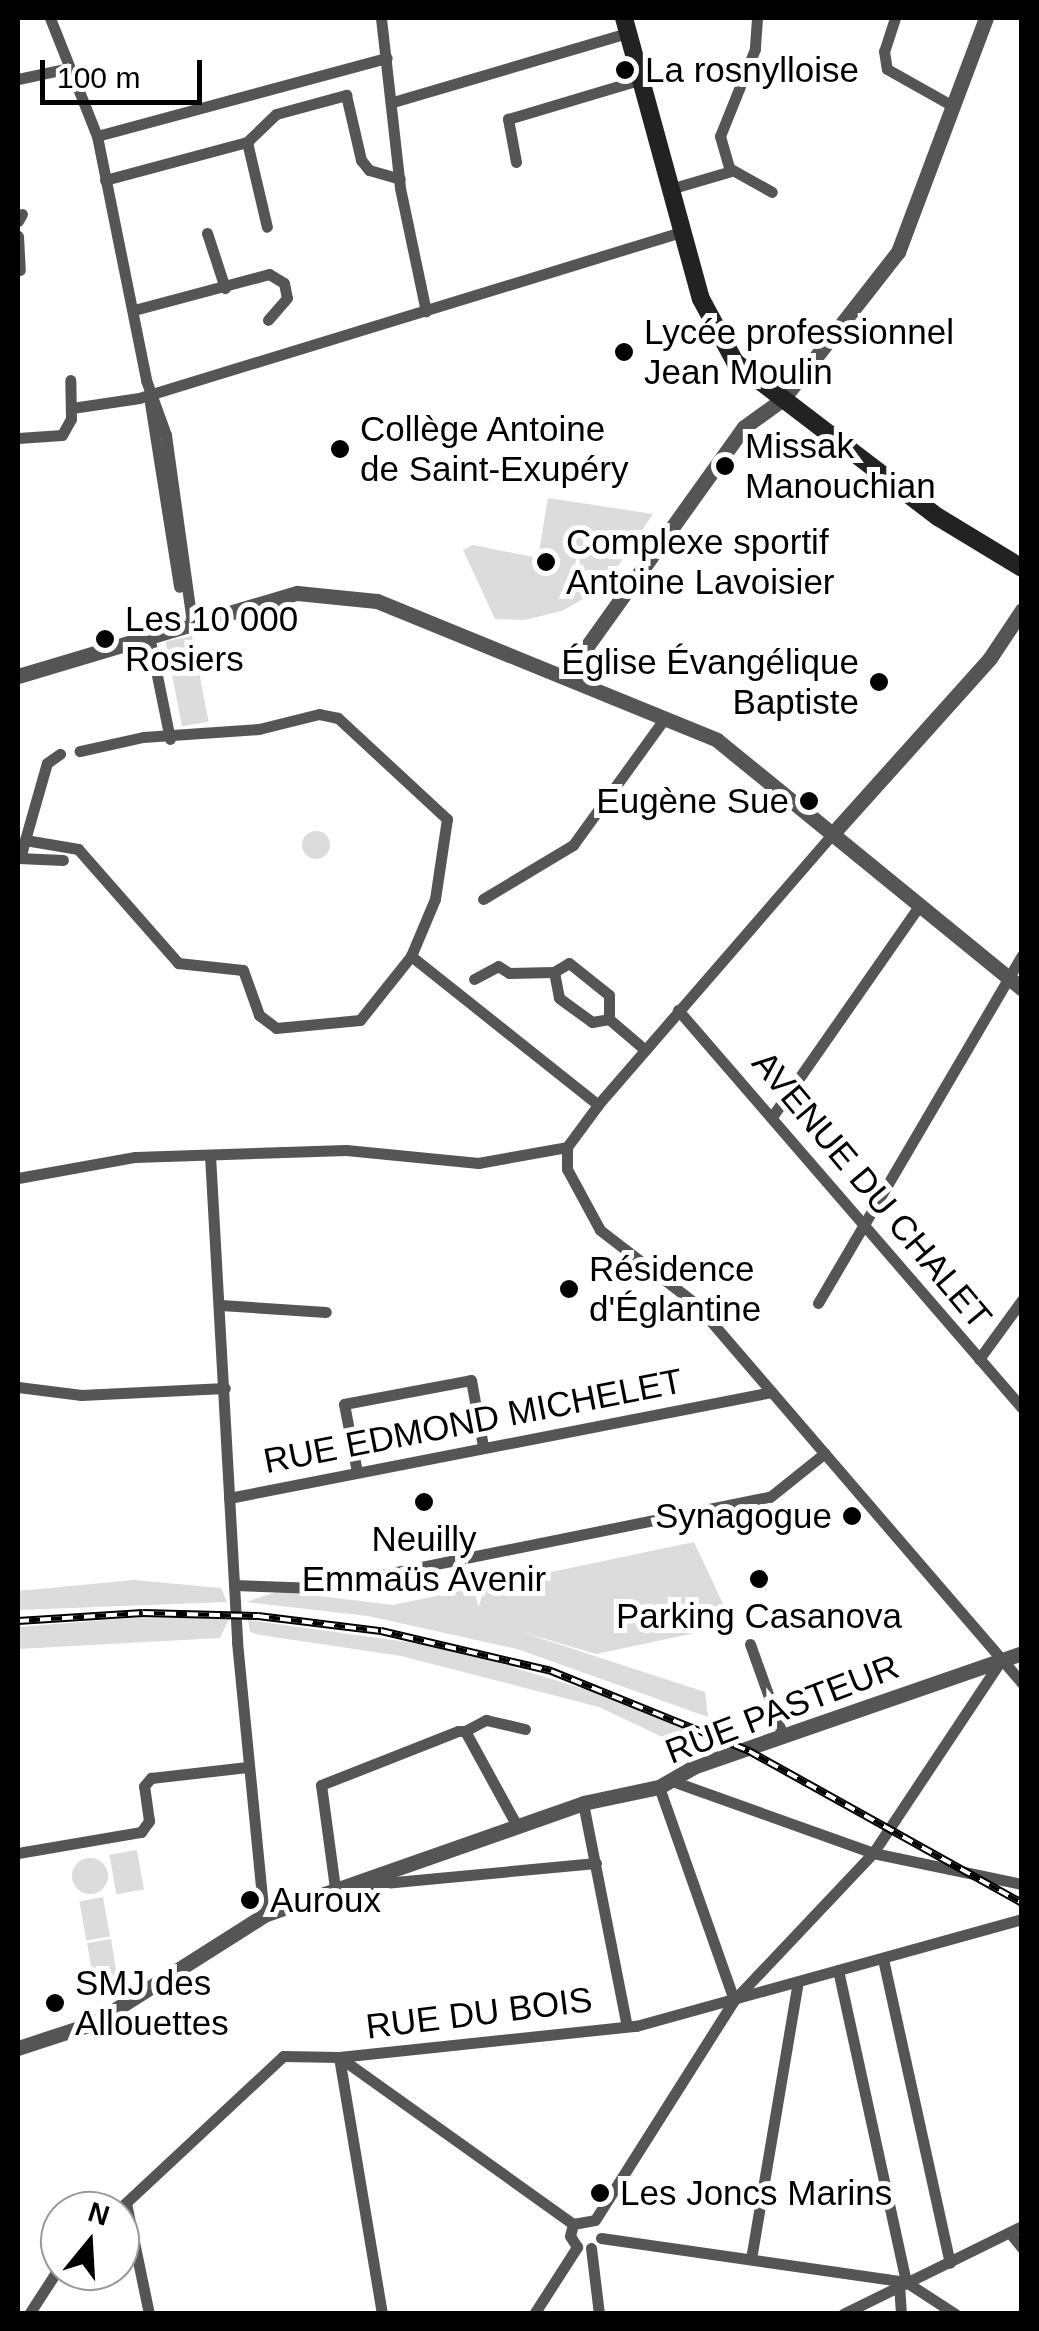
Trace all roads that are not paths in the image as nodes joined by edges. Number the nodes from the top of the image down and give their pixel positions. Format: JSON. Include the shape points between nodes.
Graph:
{"nodes":[{"id":1,"x":50,"y":18,"type":"edge"},
{"id":2,"x":381,"y":18,"type":"edge"},
{"id":3,"x":757,"y":18,"type":"edge"},
{"id":4,"x":894,"y":18,"type":"edge"},
{"id":5,"x":986,"y":18,"type":"edge"},
{"id":6,"x":626,"y":25,"type":"edge"},
{"id":7,"x":387,"y":58,"type":"junction"},
{"id":8,"x":68,"y":68,"type":"junction"},
{"id":9,"x":18,"y":79,"type":"edge"},
{"id":10,"x":642,"y":79,"type":"junction"},
{"id":11,"x":393,"y":102,"type":"junction"},
{"id":12,"x":953,"y":106,"type":"junction"},
{"id":13,"x":97,"y":136,"type":"junction"},
{"id":14,"x":247,"y":142,"type":"junction"},
{"id":15,"x":516,"y":162,"type":"dead end"},
{"id":16,"x":731,"y":170,"type":"junction"},
{"id":17,"x":400,"y":178,"type":"junction"},
{"id":18,"x":106,"y":180,"type":"junction"},
{"id":19,"x":670,"y":189,"type":"junction"},
{"id":20,"x":772,"y":192,"type":"dead end"},
{"id":21,"x":19,"y":219,"type":"edge"},
{"id":22,"x":268,"y":227,"type":"dead end"},
{"id":23,"x":207,"y":232,"type":"dead end"},
{"id":24,"x":681,"y":232,"type":"junction"},
{"id":25,"x":18,"y":236,"type":"edge"},
{"id":26,"x":20,"y":270,"type":"dead end"},
{"id":27,"x":225,"y":288,"type":"junction"},
{"id":28,"x":134,"y":310,"type":"junction"},
{"id":29,"x":426,"y":312,"type":"junction"},
{"id":30,"x":268,"y":320,"type":"dead end"},
{"id":31,"x":70,"y":380,"type":"dead end"},
{"id":32,"x":150,"y":394,"type":"junction"},
{"id":33,"x":782,"y":399,"type":"junction"},
{"id":34,"x":72,"y":408,"type":"junction"},
{"id":35,"x":18,"y":438,"type":"edge"},
{"id":36,"x":1022,"y":568,"type":"edge"},
{"id":37,"x":1022,"y":610,"type":"edge"},
{"id":38,"x":189,"y":624,"type":"junction"},
{"id":39,"x":151,"y":642,"type":"junction"},
{"id":40,"x":18,"y":676,"type":"edge"},
{"id":41,"x":565,"y":677,"type":"junction"},
{"id":42,"x":665,"y":718,"type":"junction"},
{"id":43,"x":170,"y":736,"type":"junction"},
{"id":44,"x":80,"y":751,"type":"dead end"},
{"id":45,"x":60,"y":754,"type":"dead end"},
{"id":46,"x":836,"y":832,"type":"junction"},
{"id":47,"x":25,"y":840,"type":"junction"},
{"id":48,"x":19,"y":858,"type":"edge"},
{"id":49,"x":63,"y":860,"type":"dead end"},
{"id":50,"x":483,"y":900,"type":"dead end"},
{"id":51,"x":919,"y":906,"type":"junction"},
{"id":52,"x":1022,"y":955,"type":"edge"},
{"id":53,"x":411,"y":956,"type":"junction"},
{"id":54,"x":554,"y":972,"type":"junction"},
{"id":55,"x":1008,"y":973,"type":"junction"},
{"id":56,"x":508,"y":974,"type":"junction"},
{"id":57,"x":474,"y":979,"type":"dead end"},
{"id":58,"x":510,"y":988,"type":"dead end"},
{"id":59,"x":1022,"y":989,"type":"edge"},
{"id":60,"x":678,"y":1010,"type":"junction"},
{"id":61,"x":609,"y":1019,"type":"junction"},
{"id":62,"x":644,"y":1048,"type":"junction"},
{"id":63,"x":598,"y":1105,"type":"junction"},
{"id":64,"x":774,"y":1114,"type":"junction"},
{"id":65,"x":568,"y":1146,"type":"junction"},
{"id":66,"x":210,"y":1156,"type":"junction"},
{"id":67,"x":18,"y":1178,"type":"edge"},
{"id":68,"x":862,"y":1223,"type":"junction"},
{"id":69,"x":1022,"y":1300,"type":"edge"},
{"id":70,"x":818,"y":1304,"type":"dead end"},
{"id":71,"x":221,"y":1305,"type":"junction"},
{"id":72,"x":326,"y":1312,"type":"dead end"},
{"id":73,"x":979,"y":1359,"type":"junction"},
{"id":74,"x":759,"y":1377,"type":"junction"},
{"id":75,"x":18,"y":1386,"type":"edge"},
{"id":76,"x":225,"y":1388,"type":"junction"},
{"id":77,"x":772,"y":1392,"type":"junction"},
{"id":78,"x":729,"y":1398,"type":"junction"},
{"id":79,"x":1022,"y":1408,"type":"edge"},
{"id":80,"x":484,"y":1446,"type":"junction"},
{"id":81,"x":825,"y":1453,"type":"junction"},
{"id":82,"x":357,"y":1472,"type":"junction"},
{"id":83,"x":229,"y":1498,"type":"junction"},
{"id":84,"x":234,"y":1585,"type":"junction"},
{"id":85,"x":750,"y":1644,"type":"dead end"},
{"id":86,"x":1022,"y":1653,"type":"edge"},
{"id":87,"x":1002,"y":1660,"type":"junction"},
{"id":88,"x":1022,"y":1683,"type":"edge"},
{"id":89,"x":525,"y":1729,"type":"dead end"},
{"id":90,"x":465,"y":1732,"type":"junction"},
{"id":91,"x":783,"y":1736,"type":"junction"},
{"id":92,"x":247,"y":1766,"type":"junction"},
{"id":93,"x":667,"y":1785,"type":"junction"},
{"id":94,"x":583,"y":1803,"type":"junction"},
{"id":95,"x":517,"y":1826,"type":"junction"},
{"id":96,"x":18,"y":1853,"type":"edge"},
{"id":97,"x":873,"y":1853,"type":"junction"},
{"id":98,"x":596,"y":1862,"type":"junction"},
{"id":99,"x":1022,"y":1884,"type":"edge"},
{"id":100,"x":335,"y":1888,"type":"junction"},
{"id":101,"x":264,"y":1915,"type":"junction"},
{"id":102,"x":1022,"y":1919,"type":"edge"},
{"id":103,"x":883,"y":1959,"type":"junction"},
{"id":104,"x":838,"y":1970,"type":"junction"},
{"id":105,"x":798,"y":1982,"type":"junction"},
{"id":106,"x":734,"y":2000,"type":"junction"},
{"id":107,"x":626,"y":2023,"type":"junction"},
{"id":108,"x":18,"y":2048,"type":"edge"},
{"id":109,"x":339,"y":2057,"type":"junction"},
{"id":110,"x":137,"y":2191,"type":"edge"},
{"id":111,"x":596,"y":2220,"type":"junction"},
{"id":112,"x":572,"y":2224,"type":"junction"},
{"id":113,"x":1016,"y":2230,"type":"edge"},
{"id":114,"x":601,"y":2238,"type":"junction"},
{"id":115,"x":578,"y":2247,"type":"junction"},
{"id":116,"x":592,"y":2248,"type":"junction"},
{"id":117,"x":1022,"y":2248,"type":"edge"},
{"id":118,"x":751,"y":2258,"type":"junction"},
{"id":119,"x":950,"y":2263,"type":"junction"},
{"id":120,"x":140,"y":2280,"type":"edge"},
{"id":121,"x":903,"y":2283,"type":"junction"},
{"id":122,"x":44,"y":2291,"type":"edge"},
{"id":123,"x":29,"y":2314,"type":"edge"},
{"id":124,"x":149,"y":2314,"type":"edge"},
{"id":125,"x":382,"y":2314,"type":"edge"},
{"id":126,"x":534,"y":2314,"type":"edge"},
{"id":127,"x":599,"y":2314,"type":"edge"},
{"id":128,"x":843,"y":2314,"type":"edge"},
{"id":129,"x":901,"y":2314,"type":"edge"},
{"id":130,"x":955,"y":2314,"type":"edge"}],
"edges":[{"from":1,"to":8,"type":"street"},
{"from":2,"to":7,"type":"street"},
{"from":3,"to":16,"type":"street","via":[[752,57],[720,129]]},
{"from":4,"to":12,"type":"street","via":[[886,68]]},
{"from":5,"to":12,"type":"street"},
{"from":6,"to":10,"type":"main road"},
{"from":6,"to":11,"type":"street"},
{"from":7,"to":11,"type":"street"},
{"from":7,"to":13,"type":"street"},
{"from":8,"to":9,"type":"street"},
{"from":8,"to":13,"type":"street"},
{"from":10,"to":15,"type":"street","via":[[508,119]]},
{"from":10,"to":19,"type":"main road"},
{"from":11,"to":17,"type":"street"},
{"from":12,"to":33,"type":"street","via":[[908,234]]},
{"from":13,"to":18,"type":"street"},
{"from":14,"to":17,"type":"street","via":[[276,114],[346,95],[361,160],[368,170]]},
{"from":14,"to":18,"type":"street"},
{"from":14,"to":22,"type":"street"},
{"from":16,"to":19,"type":"street"},
{"from":16,"to":20,"type":"street"},
{"from":17,"to":29,"type":"street"},
{"from":18,"to":28,"type":"street"},
{"from":19,"to":24,"type":"main road"},
{"from":21,"to":25,"type":"street"},
{"from":23,"to":27,"type":"street"},
{"from":24,"to":29,"type":"street"},
{"from":24,"to":33,"type":"main road","via":[[701,298],[735,362]]},
{"from":25,"to":26,"type":"street"},
{"from":27,"to":28,"type":"street"},
{"from":27,"to":30,"type":"street","via":[[276,276],[288,298]]},
{"from":28,"to":32,"type":"street"},
{"from":29,"to":32,"type":"street"},
{"from":31,"to":34,"type":"street"},
{"from":32,"to":34,"type":"street"},
{"from":32,"to":38,"type":"street","via":[[166,435]]},
{"from":33,"to":36,"type":"main road","via":[[938,517]]},
{"from":33,"to":41,"type":"street","via":[[744,427]]},
{"from":34,"to":35,"type":"street","via":[[58,437]]},
{"from":37,"to":46,"type":"street","via":[[990,658]]},
{"from":38,"to":39,"type":"street"},
{"from":38,"to":41,"type":"street","via":[[296,592],[347,593]]},
{"from":39,"to":40,"type":"street"},
{"from":39,"to":43,"type":"street"},
{"from":41,"to":42,"type":"street"},
{"from":42,"to":46,"type":"street","via":[[717,740]]},
{"from":42,"to":50,"type":"street","via":[[573,845]]},
{"from":43,"to":44,"type":"street"},
{"from":43,"to":53,"type":"street","via":[[332,715],[435,803],[448,818],[449,836],[433,907]]},
{"from":45,"to":47,"type":"street","via":[[47,763]]},
{"from":46,"to":51,"type":"street"},
{"from":46,"to":60,"type":"street"},
{"from":47,"to":48,"type":"street"},
{"from":47,"to":53,"type":"street","via":[[78,849],[178,963],[243,970],[259,1016],[271,1026],[360,1020]]},
{"from":48,"to":49,"type":"street"},
{"from":51,"to":55,"type":"street"},
{"from":51,"to":64,"type":"street"},
{"from":52,"to":55,"type":"street"},
{"from":53,"to":63,"type":"street"},
{"from":54,"to":56,"type":"street"},
{"from":54,"to":61,"type":"street","via":[[559,998],[592,1022]]},
{"from":54,"to":61,"type":"street","via":[[569,963],[606,992]]},
{"from":55,"to":59,"type":"street"},
{"from":55,"to":68,"type":"street"},
{"from":56,"to":57,"type":"street","via":[[498,966]]},
{"from":56,"to":58,"type":"street"},
{"from":60,"to":62,"type":"street"},
{"from":60,"to":64,"type":"street","name":"AVENUE DU CHALET"},
{"from":61,"to":62,"type":"street"},
{"from":62,"to":63,"type":"street"},
{"from":63,"to":65,"type":"street"},
{"from":64,"to":68,"type":"street","name":"AVENUE DU CHALET"},
{"from":65,"to":66,"type":"street","via":[[478,1163],[346,1150]]},
{"from":65,"to":74,"type":"street","via":[[572,1188],[600,1230],[687,1296]]},
{"from":66,"to":67,"type":"street","via":[[135,1157]]},
{"from":66,"to":71,"type":"street"},
{"from":68,"to":70,"type":"street"},
{"from":68,"to":73,"type":"street","name":"AVENUE DU CHALET"},
{"from":69,"to":73,"type":"street"},
{"from":71,"to":72,"type":"street"},
{"from":71,"to":76,"type":"street"},
{"from":73,"to":79,"type":"street","name":"AVENUE DU CHALET"},
{"from":74,"to":77,"type":"street"},
{"from":74,"to":78,"type":"street","name":"RUE EDMOND MICHELET"},
{"from":75,"to":76,"type":"street","via":[[81,1395]]},
{"from":76,"to":83,"type":"street"},
{"from":77,"to":78,"type":"street","name":"RUE EDMOND MICHELET"},
{"from":77,"to":81,"type":"street"},
{"from":78,"to":80,"type":"street","name":"RUE EDMOND MICHELET"},
{"from":80,"to":82,"type":"street","name":"RUE EDMOND MICHELET"},
{"from":80,"to":82,"type":"street","via":[[471,1380],[344,1404]]},
{"from":81,"to":84,"type":"street","via":[[770,1497],[317,1588]]},
{"from":81,"to":87,"type":"street"},
{"from":82,"to":83,"type":"street","name":"RUE EDMOND MICHELET"},
{"from":83,"to":84,"type":"street"},
{"from":84,"to":92,"type":"street"},
{"from":85,"to":91,"type":"street"},
{"from":86,"to":87,"type":"street","name":"RUE PASTEUR"},
{"from":87,"to":88,"type":"street"},
{"from":87,"to":91,"type":"street","name":"RUE PASTEUR"},
{"from":87,"to":97,"type":"street"},
{"from":89,"to":90,"type":"street","via":[[486,1720]]},
{"from":90,"to":95,"type":"street"},
{"from":90,"to":100,"type":"street","via":[[321,1785]]},
{"from":91,"to":93,"type":"street","name":"RUE PASTEUR","via":[[693,1767]]},
{"from":92,"to":96,"type":"street","via":[[152,1778],[144,1786],[149,1821],[142,1832]]},
{"from":92,"to":101,"type":"street"},
{"from":93,"to":94,"type":"street","name":"RUE PASTEUR"},
{"from":93,"to":97,"type":"street"},
{"from":93,"to":106,"type":"street"},
{"from":94,"to":95,"type":"street","name":"RUE PASTEUR"},
{"from":94,"to":98,"type":"street"},
{"from":95,"to":100,"type":"street","name":"RUE PASTEUR"},
{"from":97,"to":99,"type":"street"},
{"from":97,"to":106,"type":"street"},
{"from":98,"to":100,"type":"street"},
{"from":98,"to":107,"type":"street"},
{"from":100,"to":101,"type":"street","name":"RUE PASTEUR"},
{"from":101,"to":108,"type":"street","name":"RUE PASTEUR","via":[[94,2023]]},
{"from":102,"to":103,"type":"street","name":"RUE DU BOIS"},
{"from":103,"to":104,"type":"street","name":"RUE DU BOIS"},
{"from":103,"to":119,"type":"street"},
{"from":104,"to":105,"type":"street","name":"RUE DU BOIS"},
{"from":104,"to":121,"type":"street"},
{"from":105,"to":106,"type":"street","name":"RUE DU BOIS"},
{"from":105,"to":118,"type":"street"},
{"from":106,"to":107,"type":"street","name":"RUE DU BOIS"},
{"from":106,"to":111,"type":"street"},
{"from":107,"to":109,"type":"street","name":"RUE DU BOIS"},
{"from":109,"to":110,"type":"street","name":"RUE DU BOIS","via":[[269,2062]]},
{"from":109,"to":112,"type":"street"},
{"from":109,"to":125,"type":"street"},
{"from":111,"to":112,"type":"street"},
{"from":111,"to":114,"type":"street"},
{"from":112,"to":115,"type":"street"},
{"from":113,"to":117,"type":"street"},
{"from":113,"to":119,"type":"street"},
{"from":114,"to":116,"type":"street"},
{"from":114,"to":118,"type":"street"},
{"from":115,"to":116,"type":"street"},
{"from":115,"to":126,"type":"street"},
{"from":116,"to":127,"type":"street"},
{"from":118,"to":121,"type":"street"},
{"from":119,"to":121,"type":"street"},
{"from":120,"to":124,"type":"street"},
{"from":121,"to":128,"type":"street"},
{"from":121,"to":129,"type":"street"},
{"from":121,"to":130,"type":"street"},
{"from":122,"to":123,"type":"street"}]}
